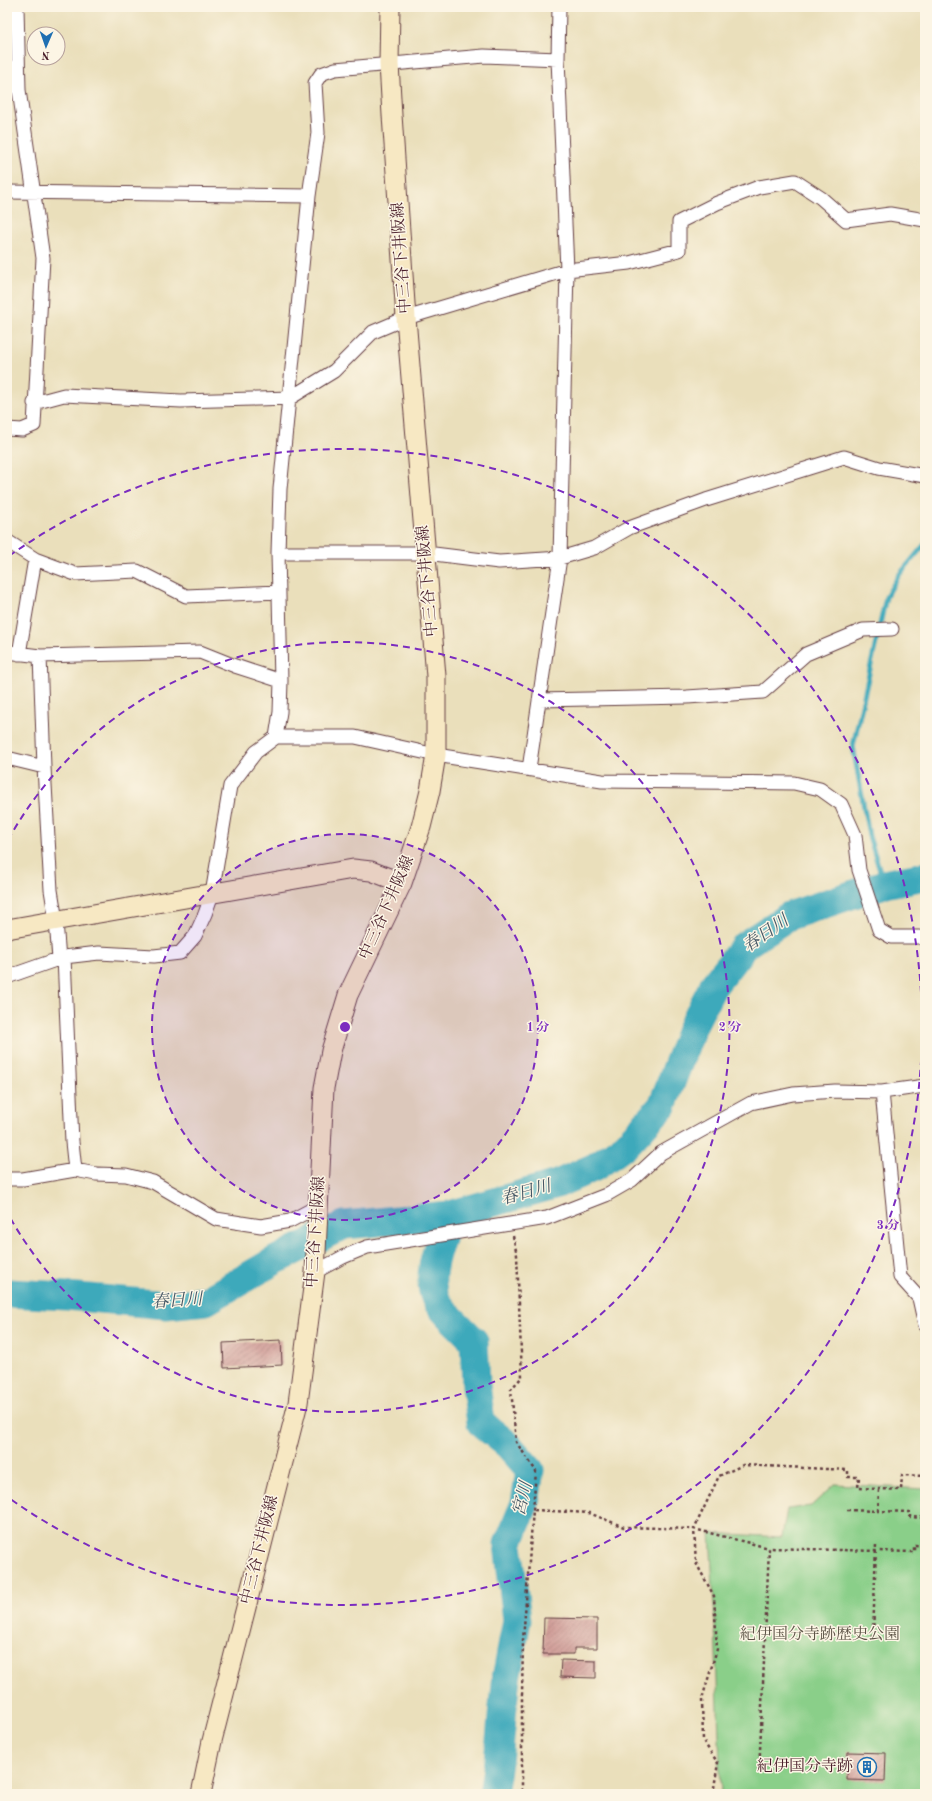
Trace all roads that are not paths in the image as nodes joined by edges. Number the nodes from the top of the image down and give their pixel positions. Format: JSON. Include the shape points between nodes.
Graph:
{"nodes":[{"id":1,"x":16,"y":7,"type":"edge"},
{"id":2,"x":390,"y":7,"type":"edge"},
{"id":3,"x":559,"y":7,"type":"edge"},
{"id":4,"x":558,"y":59,"type":"junction"},
{"id":5,"x":389,"y":64,"type":"junction"},
{"id":6,"x":7,"y":192,"type":"edge"},
{"id":7,"x":34,"y":192,"type":"junction"},
{"id":8,"x":309,"y":196,"type":"junction"},
{"id":9,"x":925,"y":220,"type":"edge"},
{"id":10,"x":568,"y":270,"type":"junction"},
{"id":11,"x":406,"y":318,"type":"junction"},
{"id":12,"x":290,"y":398,"type":"junction"},
{"id":13,"x":34,"y":402,"type":"junction"},
{"id":14,"x":7,"y":429,"type":"edge"},
{"id":15,"x":925,"y":476,"type":"edge"},
{"id":16,"x":7,"y":541,"type":"edge"},
{"id":17,"x":278,"y":553,"type":"junction"},
{"id":18,"x":426,"y":554,"type":"junction"},
{"id":19,"x":560,"y":558,"type":"junction"},
{"id":20,"x":35,"y":559,"type":"junction"},
{"id":21,"x":279,"y":592,"type":"junction"},
{"id":22,"x":892,"y":628,"type":"dead end"},
{"id":23,"x":13,"y":653,"type":"edge"},
{"id":24,"x":40,"y":656,"type":"junction"},
{"id":25,"x":281,"y":682,"type":"junction"},
{"id":26,"x":539,"y":700,"type":"junction"},
{"id":27,"x":276,"y":737,"type":"junction"},
{"id":28,"x":436,"y":755,"type":"junction"},
{"id":29,"x":7,"y":758,"type":"edge"},
{"id":30,"x":44,"y":767,"type":"junction"},
{"id":31,"x":529,"y":769,"type":"junction"},
{"id":32,"x":402,"y":883,"type":"junction"},
{"id":33,"x":212,"y":894,"type":"junction"},
{"id":34,"x":56,"y":921,"type":"junction"},
{"id":35,"x":7,"y":929,"type":"edge"},
{"id":36,"x":925,"y":939,"type":"edge"},
{"id":37,"x":62,"y":958,"type":"junction"},
{"id":38,"x":7,"y":977,"type":"edge"},
{"id":39,"x":925,"y":1086,"type":"edge"},
{"id":40,"x":882,"y":1092,"type":"junction"},
{"id":41,"x":75,"y":1170,"type":"junction"},
{"id":42,"x":7,"y":1179,"type":"edge"},
{"id":43,"x":318,"y":1208,"type":"junction"},
{"id":44,"x":315,"y":1266,"type":"junction"},
{"id":45,"x":925,"y":1325,"type":"edge"},
{"id":46,"x":201,"y":1794,"type":"edge"}],
"edges":[{"from":1,"to":7,"type":"street","via":[[19,90]]},
{"from":2,"to":5,"type":"main road","name":"中三谷下井阪線"},
{"from":3,"to":4,"type":"street"},
{"from":4,"to":5,"type":"street","via":[[484,56]]},
{"from":4,"to":10,"type":"street"},
{"from":5,"to":8,"type":"street","via":[[335,69],[321,74],[315,83],[318,133]]},
{"from":5,"to":11,"type":"main road","name":"中三谷下井阪線"},
{"from":6,"to":7,"type":"street"},
{"from":7,"to":8,"type":"street"},
{"from":7,"to":13,"type":"street","via":[[43,258]]},
{"from":8,"to":12,"type":"street"},
{"from":9,"to":10,"type":"street","via":[[890,214],[846,220],[821,198],[795,181],[759,187],[678,222],[679,250],[629,263]]},
{"from":10,"to":11,"type":"street"},
{"from":10,"to":19,"type":"street"},
{"from":11,"to":12,"type":"street","via":[[373,332],[334,371]]},
{"from":11,"to":18,"type":"main road","name":"中三谷下井阪線"},
{"from":12,"to":13,"type":"street","via":[[181,401],[64,395]]},
{"from":12,"to":17,"type":"street","via":[[280,489]]},
{"from":13,"to":14,"type":"street","via":[[34,425],[22,430]]},
{"from":15,"to":19,"type":"street","via":[[879,468],[844,457],[706,500],[629,528],[594,548]]},
{"from":16,"to":20,"type":"street"},
{"from":17,"to":18,"type":"street"},
{"from":17,"to":21,"type":"street"},
{"from":18,"to":19,"type":"street","via":[[499,562]]},
{"from":18,"to":28,"type":"main road","name":"中三谷下井阪線","via":[[436,676]]},
{"from":19,"to":26,"type":"street"},
{"from":20,"to":21,"type":"street","via":[[75,574],[137,571],[186,596]]},
{"from":20,"to":23,"type":"street"},
{"from":21,"to":25,"type":"street"},
{"from":22,"to":26,"type":"street","via":[[863,630],[806,654],[763,692],[687,697]]},
{"from":23,"to":24,"type":"street"},
{"from":24,"to":25,"type":"street","via":[[200,652]]},
{"from":24,"to":30,"type":"street"},
{"from":25,"to":27,"type":"street"},
{"from":26,"to":31,"type":"street"},
{"from":27,"to":28,"type":"street","via":[[355,737]]},
{"from":27,"to":33,"type":"street","via":[[256,752],[230,786]]},
{"from":28,"to":31,"type":"street"},
{"from":28,"to":32,"type":"main road","name":"中三谷下井阪線","via":[[423,820]]},
{"from":29,"to":30,"type":"street"},
{"from":30,"to":34,"type":"street","via":[[51,890]]},
{"from":31,"to":36,"type":"street","via":[[602,781],[794,783],[820,789],[840,804],[855,835],[859,870],[879,930],[891,937]]},
{"from":32,"to":33,"type":"main road","via":[[371,871],[353,869]]},
{"from":32,"to":43,"type":"main road","name":"中三谷下井阪線","via":[[348,995],[331,1051],[324,1088]]},
{"from":33,"to":34,"type":"main road"},
{"from":33,"to":37,"type":"street","via":[[195,936],[180,953],[154,956],[98,953]]},
{"from":34,"to":35,"type":"main road"},
{"from":34,"to":37,"type":"street"},
{"from":37,"to":38,"type":"street"},
{"from":37,"to":41,"type":"street"},
{"from":39,"to":40,"type":"street"},
{"from":40,"to":44,"type":"street","via":[[835,1091],[793,1094],[751,1103],[661,1153],[632,1180],[606,1195],[547,1218],[367,1247]]},
{"from":40,"to":45,"type":"street","via":[[900,1277],[919,1298]]},
{"from":41,"to":42,"type":"street","via":[[24,1179]]},
{"from":41,"to":43,"type":"street","via":[[126,1175],[153,1182],[216,1218],[261,1226],[290,1221]]},
{"from":43,"to":44,"type":"main road","name":"中三谷下井阪線"},
{"from":44,"to":46,"type":"main road","name":"中三谷下井阪線","via":[[298,1403]]}]}
